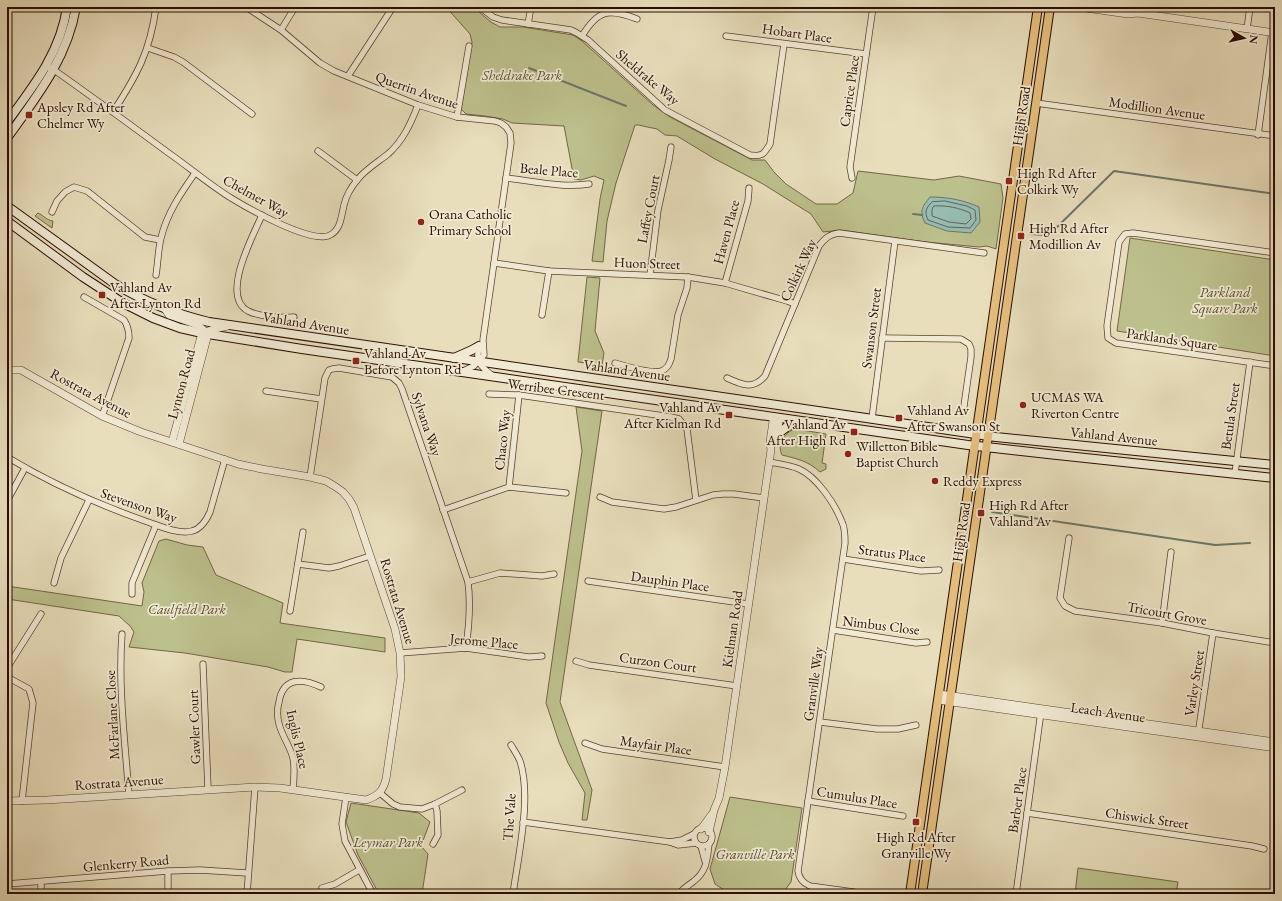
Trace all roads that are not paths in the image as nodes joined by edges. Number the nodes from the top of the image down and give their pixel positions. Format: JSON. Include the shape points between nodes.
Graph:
{"nodes":[{"id":1,"x":67,"y":7,"type":"edge"},
{"id":2,"x":76,"y":7,"type":"edge"},
{"id":3,"x":156,"y":7,"type":"edge"},
{"id":4,"x":246,"y":7,"type":"edge"},
{"id":5,"x":295,"y":7,"type":"edge"},
{"id":6,"x":393,"y":7,"type":"edge"},
{"id":7,"x":480,"y":7,"type":"edge"},
{"id":8,"x":531,"y":7,"type":"edge"},
{"id":9,"x":873,"y":7,"type":"edge"},
{"id":10,"x":1038,"y":7,"type":"edge"},
{"id":11,"x":1050,"y":7,"type":"edge"},
{"id":12,"x":1079,"y":7,"type":"edge"},
{"id":13,"x":1116,"y":7,"type":"edge"},
{"id":14,"x":1250,"y":7,"type":"edge"},
{"id":15,"x":1146,"y":11,"type":"edge"},
{"id":16,"x":1138,"y":13,"type":"junction"},
{"id":17,"x":637,"y":19,"type":"dead end"},
{"id":18,"x":528,"y":24,"type":"junction"},
{"id":19,"x":1247,"y":29,"type":"junction"},
{"id":20,"x":281,"y":30,"type":"junction"},
{"id":21,"x":1274,"y":33,"type":"edge"},
{"id":22,"x":582,"y":36,"type":"junction"},
{"id":23,"x":726,"y":36,"type":"dead end"},
{"id":24,"x":784,"y":44,"type":"junction"},
{"id":25,"x":469,"y":46,"type":"dead end"},
{"id":26,"x":148,"y":48,"type":"junction"},
{"id":27,"x":866,"y":54,"type":"junction"},
{"id":28,"x":50,"y":68,"type":"junction"},
{"id":29,"x":348,"y":76,"type":"junction"},
{"id":30,"x":1036,"y":103,"type":"junction"},
{"id":31,"x":418,"y":105,"type":"junction"},
{"id":32,"x":113,"y":112,"type":"junction"},
{"id":33,"x":252,"y":114,"type":"dead end"},
{"id":34,"x":457,"y":117,"type":"junction"},
{"id":35,"x":7,"y":122,"type":"edge"},
{"id":36,"x":1258,"y":134,"type":"junction"},
{"id":37,"x":1275,"y":136,"type":"edge"},
{"id":38,"x":7,"y":138,"type":"edge"},
{"id":39,"x":671,"y":147,"type":"dead end"},
{"id":40,"x":318,"y":151,"type":"dead end"},
{"id":41,"x":195,"y":172,"type":"junction"},
{"id":42,"x":506,"y":178,"type":"junction"},
{"id":43,"x":852,"y":178,"type":"dead end"},
{"id":44,"x":356,"y":180,"type":"junction"},
{"id":45,"x":589,"y":184,"type":"dead end"},
{"id":46,"x":749,"y":188,"type":"dead end"},
{"id":47,"x":7,"y":206,"type":"edge"},
{"id":48,"x":52,"y":212,"type":"dead end"},
{"id":49,"x":262,"y":215,"type":"junction"},
{"id":50,"x":7,"y":221,"type":"edge"},
{"id":51,"x":160,"y":240,"type":"junction"},
{"id":52,"x":895,"y":241,"type":"junction"},
{"id":53,"x":984,"y":253,"type":"dead end"},
{"id":54,"x":1275,"y":253,"type":"edge"},
{"id":55,"x":494,"y":263,"type":"junction"},
{"id":56,"x":549,"y":270,"type":"junction"},
{"id":57,"x":156,"y":275,"type":"dead end"},
{"id":58,"x":650,"y":275,"type":"junction"},
{"id":59,"x":688,"y":277,"type":"junction"},
{"id":60,"x":725,"y":283,"type":"junction"},
{"id":61,"x":84,"y":297,"type":"dead end"},
{"id":62,"x":795,"y":304,"type":"junction"},
{"id":63,"x":165,"y":309,"type":"junction"},
{"id":64,"x":542,"y":315,"type":"dead end"},
{"id":65,"x":294,"y":317,"type":"dead end"},
{"id":66,"x":230,"y":325,"type":"junction"},
{"id":67,"x":205,"y":333,"type":"junction"},
{"id":68,"x":882,"y":338,"type":"junction"},
{"id":69,"x":481,"y":343,"type":"junction"},
{"id":70,"x":453,"y":358,"type":"junction"},
{"id":71,"x":479,"y":362,"type":"junction"},
{"id":72,"x":1250,"y":362,"type":"junction"},
{"id":73,"x":615,"y":363,"type":"dead end"},
{"id":74,"x":1275,"y":366,"type":"edge"},
{"id":75,"x":7,"y":372,"type":"edge"},
{"id":76,"x":463,"y":372,"type":"junction"},
{"id":77,"x":494,"y":376,"type":"junction"},
{"id":78,"x":727,"y":378,"type":"dead end"},
{"id":79,"x":266,"y":391,"type":"dead end"},
{"id":80,"x":489,"y":394,"type":"dead end"},
{"id":81,"x":519,"y":395,"type":"junction"},
{"id":82,"x":321,"y":399,"type":"junction"},
{"id":83,"x":749,"y":401,"type":"junction"},
{"id":84,"x":796,"y":407,"type":"junction"},
{"id":85,"x":963,"y":413,"type":"dead end"},
{"id":86,"x":102,"y":416,"type":"junction"},
{"id":87,"x":872,"y":418,"type":"junction"},
{"id":88,"x":774,"y":419,"type":"junction"},
{"id":89,"x":806,"y":421,"type":"junction"},
{"id":90,"x":977,"y":434,"type":"junction"},
{"id":91,"x":776,"y":435,"type":"junction"},
{"id":92,"x":988,"y":436,"type":"junction"},
{"id":93,"x":175,"y":443,"type":"junction"},
{"id":94,"x":976,"y":446,"type":"junction"},
{"id":95,"x":987,"y":447,"type":"junction"},
{"id":96,"x":771,"y":450,"type":"junction"},
{"id":97,"x":7,"y":457,"type":"edge"},
{"id":98,"x":225,"y":459,"type":"junction"},
{"id":99,"x":769,"y":462,"type":"junction"},
{"id":100,"x":1236,"y":462,"type":"junction"},
{"id":101,"x":1275,"y":465,"type":"edge"},
{"id":102,"x":25,"y":468,"type":"junction"},
{"id":103,"x":1235,"y":473,"type":"junction"},
{"id":104,"x":310,"y":477,"type":"junction"},
{"id":105,"x":1275,"y":478,"type":"edge"},
{"id":106,"x":509,"y":486,"type":"junction"},
{"id":107,"x":566,"y":493,"type":"dead end"},
{"id":108,"x":600,"y":496,"type":"dead end"},
{"id":109,"x":764,"y":498,"type":"junction"},
{"id":110,"x":89,"y":500,"type":"junction"},
{"id":111,"x":696,"y":500,"type":"junction"},
{"id":112,"x":7,"y":501,"type":"edge"},
{"id":113,"x":443,"y":510,"type":"junction"},
{"id":114,"x":1275,"y":518,"type":"edge"},
{"id":115,"x":156,"y":525,"type":"junction"},
{"id":116,"x":1274,"y":528,"type":"dead end"},
{"id":117,"x":303,"y":532,"type":"dead end"},
{"id":118,"x":1069,"y":538,"type":"dead end"},
{"id":119,"x":1171,"y":552,"type":"dead end"},
{"id":120,"x":370,"y":556,"type":"junction"},
{"id":121,"x":843,"y":560,"type":"junction"},
{"id":122,"x":298,"y":564,"type":"junction"},
{"id":123,"x":939,"y":570,"type":"dead end"},
{"id":124,"x":554,"y":574,"type":"dead end"},
{"id":125,"x":588,"y":581,"type":"dead end"},
{"id":126,"x":54,"y":582,"type":"dead end"},
{"id":127,"x":468,"y":582,"type":"junction"},
{"id":128,"x":132,"y":594,"type":"dead end"},
{"id":129,"x":748,"y":604,"type":"junction"},
{"id":130,"x":290,"y":611,"type":"dead end"},
{"id":131,"x":41,"y":614,"type":"dead end"},
{"id":132,"x":1162,"y":623,"type":"junction"},
{"id":133,"x":833,"y":630,"type":"junction"},
{"id":134,"x":1213,"y":633,"type":"junction"},
{"id":135,"x":122,"y":634,"type":"dead end"},
{"id":136,"x":927,"y":642,"type":"dead end"},
{"id":137,"x":1275,"y":643,"type":"edge"},
{"id":138,"x":466,"y":648,"type":"junction"},
{"id":139,"x":400,"y":653,"type":"junction"},
{"id":140,"x":542,"y":656,"type":"dead end"},
{"id":141,"x":576,"y":661,"type":"dead end"},
{"id":142,"x":203,"y":664,"type":"dead end"},
{"id":143,"x":7,"y":668,"type":"edge"},
{"id":144,"x":7,"y":677,"type":"edge"},
{"id":145,"x":737,"y":686,"type":"junction"},
{"id":146,"x":321,"y":687,"type":"dead end"},
{"id":147,"x":939,"y":697,"type":"junction"},
{"id":148,"x":950,"y":699,"type":"junction"},
{"id":149,"x":1041,"y":712,"type":"junction"},
{"id":150,"x":820,"y":722,"type":"junction"},
{"id":151,"x":916,"y":725,"type":"dead end"},
{"id":152,"x":1198,"y":734,"type":"junction"},
{"id":153,"x":1275,"y":742,"type":"edge"},
{"id":154,"x":585,"y":744,"type":"dead end"},
{"id":155,"x":511,"y":745,"type":"dead end"},
{"id":156,"x":1275,"y":748,"type":"edge"},
{"id":157,"x":725,"y":767,"type":"junction"},
{"id":158,"x":255,"y":787,"type":"junction"},
{"id":159,"x":208,"y":789,"type":"junction"},
{"id":160,"x":293,"y":789,"type":"junction"},
{"id":161,"x":462,"y":790,"type":"dead end"},
{"id":162,"x":380,"y":793,"type":"junction"},
{"id":163,"x":129,"y":795,"type":"junction"},
{"id":164,"x":346,"y":797,"type":"junction"},
{"id":165,"x":7,"y":801,"type":"edge"},
{"id":166,"x":22,"y":801,"type":"junction"},
{"id":167,"x":808,"y":801,"type":"junction"},
{"id":168,"x":435,"y":804,"type":"junction"},
{"id":169,"x":714,"y":810,"type":"junction"},
{"id":170,"x":1028,"y":813,"type":"junction"},
{"id":171,"x":903,"y":816,"type":"dead end"},
{"id":172,"x":523,"y":822,"type":"junction"},
{"id":173,"x":700,"y":829,"type":"junction"},
{"id":174,"x":709,"y":832,"type":"junction"},
{"id":175,"x":694,"y":834,"type":"junction"},
{"id":176,"x":670,"y":842,"type":"junction"},
{"id":177,"x":433,"y":844,"type":"dead end"},
{"id":178,"x":698,"y":844,"type":"junction"},
{"id":179,"x":708,"y":844,"type":"junction"},
{"id":180,"x":1264,"y":849,"type":"dead end"},
{"id":181,"x":706,"y":865,"type":"junction"},
{"id":182,"x":360,"y":870,"type":"junction"},
{"id":183,"x":168,"y":871,"type":"junction"},
{"id":184,"x":248,"y":873,"type":"junction"},
{"id":185,"x":41,"y":882,"type":"junction"},
{"id":186,"x":7,"y":884,"type":"edge"},
{"id":187,"x":322,"y":888,"type":"dead end"},
{"id":188,"x":851,"y":893,"type":"edge"},
{"id":189,"x":41,"y":894,"type":"edge"},
{"id":190,"x":168,"y":894,"type":"edge"},
{"id":191,"x":246,"y":894,"type":"edge"},
{"id":192,"x":373,"y":894,"type":"edge"},
{"id":193,"x":513,"y":894,"type":"edge"},
{"id":194,"x":679,"y":894,"type":"edge"},
{"id":195,"x":868,"y":894,"type":"edge"},
{"id":196,"x":910,"y":894,"type":"edge"},
{"id":197,"x":922,"y":894,"type":"edge"},
{"id":198,"x":1016,"y":894,"type":"edge"}],
"edges":[{"from":1,"to":28,"type":"main road"},
{"from":2,"to":28,"type":"main road","via":[[67,41]]},
{"from":3,"to":26,"type":"street"},
{"from":4,"to":20,"type":"street","name":"Querrin Avenue"},
{"from":5,"to":20,"type":"street"},
{"from":6,"to":29,"type":"street"},
{"from":7,"to":18,"type":"street","name":"Sheldrake Way","via":[[502,20]]},
{"from":8,"to":18,"type":"street"},
{"from":9,"to":27,"type":"street","name":"Caprice Place"},
{"from":10,"to":90,"type":"main road","name":"High Road"},
{"from":11,"to":30,"type":"main road","name":"High Road"},
{"from":12,"to":16,"type":"street","via":[[1128,14]]},
{"from":13,"to":16,"type":"street"},
{"from":14,"to":19,"type":"street"},
{"from":15,"to":16,"type":"street"},
{"from":15,"to":19,"type":"street"},
{"from":17,"to":22,"type":"street","via":[[611,12],[601,14],[594,19]]},
{"from":18,"to":22,"type":"street","name":"Sheldrake Way","via":[[571,30]]},
{"from":19,"to":21,"type":"street"},
{"from":20,"to":29,"type":"street","name":"Querrin Avenue","via":[[320,63]]},
{"from":21,"to":36,"type":"street"},
{"from":22,"to":24,"type":"street","name":"Sheldrake Way","via":[[665,110],[750,155],[758,156],[765,153],[770,144]]},
{"from":23,"to":24,"type":"street","name":"Hobart Place"},
{"from":24,"to":27,"type":"street","name":"Hobart Place"},
{"from":25,"to":34,"type":"street"},
{"from":26,"to":32,"type":"street","via":[[135,78]]},
{"from":26,"to":33,"type":"street","via":[[183,62]]},
{"from":27,"to":43,"type":"street","name":"Caprice Place","via":[[850,167]]},
{"from":28,"to":32,"type":"street","name":"Chelmer Way"},
{"from":28,"to":35,"type":"main road"},
{"from":28,"to":38,"type":"main road","via":[[46,84]]},
{"from":29,"to":31,"type":"street","name":"Querrin Avenue"},
{"from":30,"to":36,"type":"street","name":"Modillion Avenue"},
{"from":30,"to":92,"type":"main road","name":"High Road"},
{"from":31,"to":34,"type":"street","name":"Querrin Avenue"},
{"from":31,"to":44,"type":"street","name":"Chelmer Way","via":[[409,127],[394,148]]},
{"from":32,"to":41,"type":"street","name":"Chelmer Way"},
{"from":34,"to":42,"type":"street","name":"Querrin Avenue","via":[[495,121],[506,127],[511,142]]},
{"from":36,"to":37,"type":"street","name":"Modillion Avenue"},
{"from":39,"to":58,"type":"street","name":"Laffey Court","via":[[658,210]]},
{"from":40,"to":44,"type":"street"},
{"from":41,"to":49,"type":"street","name":"Chelmer Way","via":[[230,198]]},
{"from":41,"to":51,"type":"street","via":[[173,206]]},
{"from":42,"to":45,"type":"street","name":"Beale Place","via":[[579,186]]},
{"from":42,"to":55,"type":"street","name":"Querrin Avenue"},
{"from":44,"to":49,"type":"street","name":"Chelmer Way","via":[[344,204],[339,226],[328,236],[303,233]]},
{"from":46,"to":60,"type":"street","name":"Haven Place","via":[[748,201]]},
{"from":47,"to":63,"type":"main road","name":"Vahland Avenue","via":[[115,284]]},
{"from":48,"to":51,"type":"street","via":[[64,192],[74,187],[87,190],[145,237]]},
{"from":49,"to":65,"type":"street","via":[[243,259],[237,289],[238,300],[244,309],[255,314]]},
{"from":50,"to":67,"type":"main road","name":"Vahland Avenue","via":[[123,303],[167,324]]},
{"from":51,"to":57,"type":"street"},
{"from":52,"to":53,"type":"street","name":"Colkirk Way"},
{"from":52,"to":62,"type":"street","name":"Colkirk Way","via":[[839,233],[825,239],[819,246]]},
{"from":52,"to":68,"type":"street","name":"Swanson Street"},
{"from":54,"to":72,"type":"street","name":"Parklands Square","via":[[1133,233],[1125,234],[1119,242],[1107,326],[1108,338],[1116,343]]},
{"from":55,"to":56,"type":"street","name":"Huon Street"},
{"from":55,"to":69,"type":"street","name":"Querrin Avenue"},
{"from":56,"to":58,"type":"street","name":"Huon Street"},
{"from":56,"to":64,"type":"street"},
{"from":58,"to":59,"type":"street","name":"Huon Street"},
{"from":59,"to":60,"type":"street","name":"Huon Street"},
{"from":59,"to":73,"type":"street","via":[[668,366],[657,372],[628,368]]},
{"from":60,"to":62,"type":"street","name":"Huon Street"},
{"from":61,"to":86,"type":"street","via":[[124,320],[129,333]]},
{"from":62,"to":78,"type":"street","name":"Colkirk Way","via":[[765,376],[760,382],[749,385]]},
{"from":63,"to":66,"type":"main road","name":"Vahland Avenue","via":[[209,322]]},
{"from":63,"to":67,"type":"street","name":"Lynton Road","via":[[169,315],[198,325]]},
{"from":66,"to":67,"type":"street","name":"Lynton Road"},
{"from":66,"to":70,"type":"main road","name":"Vahland Avenue"},
{"from":67,"to":76,"type":"main road","name":"Vahland Avenue"},
{"from":67,"to":93,"type":"street","name":"Lynton Road"},
{"from":68,"to":85,"type":"street","via":[[961,339],[969,344],[971,357]]},
{"from":68,"to":87,"type":"street","name":"Swanson Street"},
{"from":69,"to":70,"type":"main road"},
{"from":69,"to":71,"type":"street","name":"Querrin Avenue","via":[[484,355]]},
{"from":70,"to":71,"type":"main road","name":"Vahland Avenue"},
{"from":71,"to":76,"type":"street"},
{"from":71,"to":77,"type":"street"},
{"from":71,"to":83,"type":"main road","name":"Vahland Avenue"},
{"from":72,"to":74,"type":"street","name":"Parklands Square"},
{"from":72,"to":100,"type":"street","name":"Betula Street"},
{"from":75,"to":86,"type":"street","name":"Rostrata Avenue","via":[[17,370],[28,373]]},
{"from":76,"to":77,"type":"main road","name":"Vahland Avenue"},
{"from":77,"to":88,"type":"main road","name":"Vahland Avenue"},
{"from":79,"to":82,"type":"street"},
{"from":80,"to":81,"type":"street","name":"Werribee Crescent"},
{"from":81,"to":106,"type":"street","name":"Chaco Way"},
{"from":81,"to":111,"type":"street","name":"Werribee Crescent","via":[[679,420],[687,429]]},
{"from":82,"to":104,"type":"street","name":"Sylvana Way"},
{"from":82,"to":113,"type":"street","name":"Sylvana Way","via":[[326,373],[332,369],[387,376],[395,380],[402,389]]},
{"from":83,"to":84,"type":"main road","name":"Vahland Avenue"},
{"from":83,"to":88,"type":"main road","via":[[775,413]]},
{"from":84,"to":87,"type":"main road","name":"Vahland Avenue"},
{"from":84,"to":88,"type":"main road","via":[[782,412]]},
{"from":86,"to":93,"type":"street","name":"Rostrata Avenue"},
{"from":87,"to":90,"type":"main road","name":"Vahland Avenue"},
{"from":88,"to":89,"type":"main road","name":"Vahland Avenue"},
{"from":88,"to":91,"type":"street","name":"Kielman Road"},
{"from":88,"to":96,"type":"street","name":"Kielman Road"},
{"from":89,"to":91,"type":"main road","via":[[788,426]]},
{"from":89,"to":94,"type":"main road","name":"Vahland Avenue"},
{"from":90,"to":92,"type":"main road","name":"Vahland Avenue"},
{"from":90,"to":94,"type":"main road","name":"High Road"},
{"from":91,"to":96,"type":"street","name":"Kielman Road"},
{"from":92,"to":95,"type":"main road","name":"High Road"},
{"from":92,"to":100,"type":"main road","name":"Vahland Avenue"},
{"from":93,"to":98,"type":"street","name":"Rostrata Avenue"},
{"from":94,"to":95,"type":"main road","name":"Vahland Avenue"},
{"from":94,"to":147,"type":"main road","name":"High Road"},
{"from":95,"to":103,"type":"main road","name":"Vahland Avenue"},
{"from":95,"to":148,"type":"main road","name":"High Road"},
{"from":96,"to":99,"type":"street","name":"Kielman Road"},
{"from":97,"to":102,"type":"street","name":"Stevenson Way"},
{"from":98,"to":104,"type":"street","name":"Rostrata Avenue","via":[[262,470]]},
{"from":98,"to":115,"type":"street","name":"Stevenson Way","via":[[210,512],[204,524],[192,532]]},
{"from":99,"to":109,"type":"street","name":"Kielman Road"},
{"from":99,"to":121,"type":"street","name":"Granville Way","via":[[801,470],[824,491],[843,522],[846,543]]},
{"from":100,"to":101,"type":"main road","name":"Vahland Avenue"},
{"from":100,"to":103,"type":"street","name":"Betula Street"},
{"from":102,"to":110,"type":"street","name":"Stevenson Way"},
{"from":102,"to":112,"type":"street"},
{"from":103,"to":105,"type":"main road","name":"Vahland Avenue"},
{"from":104,"to":120,"type":"street","name":"Rostrata Avenue","via":[[326,481],[349,499]]},
{"from":106,"to":107,"type":"street"},
{"from":106,"to":113,"type":"street"},
{"from":108,"to":111,"type":"street","via":[[612,502],[664,509]]},
{"from":109,"to":111,"type":"street","via":[[723,494]]},
{"from":109,"to":129,"type":"street","name":"Kielman Road"},
{"from":110,"to":115,"type":"street","name":"Stevenson Way"},
{"from":110,"to":126,"type":"street","via":[[61,558]]},
{"from":113,"to":127,"type":"street","name":"Sylvana Way"},
{"from":114,"to":116,"type":"street"},
{"from":115,"to":128,"type":"street","via":[[132,583]]},
{"from":117,"to":122,"type":"street"},
{"from":118,"to":132,"type":"street","name":"Tricourt Grove","via":[[1060,598],[1065,606],[1075,611]]},
{"from":119,"to":132,"type":"street"},
{"from":120,"to":122,"type":"street","via":[[329,568]]},
{"from":120,"to":139,"type":"street","name":"Rostrata Avenue","via":[[395,629]]},
{"from":121,"to":123,"type":"street","name":"Stratus Place"},
{"from":121,"to":133,"type":"street","name":"Granville Way"},
{"from":122,"to":130,"type":"street"},
{"from":124,"to":127,"type":"street","via":[[542,576],[500,573]]},
{"from":125,"to":129,"type":"street","name":"Dauphin Place"},
{"from":127,"to":138,"type":"street","name":"Sylvana Way","via":[[470,608]]},
{"from":129,"to":145,"type":"street","name":"Kielman Road"},
{"from":131,"to":143,"type":"street"},
{"from":132,"to":134,"type":"street","name":"Tricourt Grove"},
{"from":133,"to":136,"type":"street","name":"Nimbus Close","via":[[916,643]]},
{"from":133,"to":150,"type":"street","name":"Granville Way"},
{"from":134,"to":137,"type":"street","name":"Tricourt Grove"},
{"from":134,"to":152,"type":"street","name":"Varley Street"},
{"from":135,"to":163,"type":"street","name":"McFarlane Close","via":[[121,681]]},
{"from":138,"to":139,"type":"street","name":"Jerome Place"},
{"from":138,"to":140,"type":"street","name":"Jerome Place","via":[[529,657]]},
{"from":139,"to":162,"type":"street","name":"Rostrata Avenue","via":[[399,696],[386,779]]},
{"from":141,"to":145,"type":"street","name":"Curzon Court"},
{"from":142,"to":159,"type":"street","name":"Gawler Court"},
{"from":144,"to":166,"type":"street","via":[[29,689],[33,703]]},
{"from":145,"to":157,"type":"street","name":"Kielman Road"},
{"from":146,"to":160,"type":"street","name":"Inglis Place","via":[[306,681],[298,681],[286,685],[280,694],[278,716],[294,762]]},
{"from":147,"to":148,"type":"street","name":"Leach Avenue"},
{"from":147,"to":196,"type":"main road","name":"High Road"},
{"from":148,"to":149,"type":"street","name":"Leach Avenue"},
{"from":148,"to":197,"type":"main road","name":"High Road"},
{"from":149,"to":152,"type":"street","name":"Leach Avenue"},
{"from":149,"to":170,"type":"street","name":"Barber Place"},
{"from":150,"to":151,"type":"street","via":[[877,729],[898,729]]},
{"from":150,"to":167,"type":"street","name":"Granville Way"},
{"from":152,"to":153,"type":"street","name":"Leach Avenue"},
{"from":152,"to":156,"type":"street","name":"Leach Avenue"},
{"from":154,"to":157,"type":"street","name":"Mayfair Place","via":[[602,749]]},
{"from":155,"to":172,"type":"street","name":"The Vale","via":[[520,760],[523,776]]},
{"from":157,"to":169,"type":"street","name":"Kielman Road"},
{"from":158,"to":159,"type":"street","name":"Rostrata Avenue"},
{"from":158,"to":160,"type":"street","name":"Rostrata Avenue"},
{"from":158,"to":184,"type":"street"},
{"from":159,"to":163,"type":"street","name":"Rostrata Avenue"},
{"from":160,"to":164,"type":"street","name":"Rostrata Avenue"},
{"from":161,"to":168,"type":"street"},
{"from":162,"to":164,"type":"street","name":"Rostrata Avenue","via":[[366,800]]},
{"from":162,"to":168,"type":"street","via":[[400,807],[422,809]]},
{"from":163,"to":166,"type":"street","name":"Rostrata Avenue"},
{"from":164,"to":182,"type":"street","via":[[342,824],[345,841]]},
{"from":165,"to":166,"type":"street","name":"Rostrata Avenue"},
{"from":167,"to":171,"type":"street","name":"Cumulus Place"},
{"from":167,"to":188,"type":"street","name":"Granville Way","via":[[798,871],[801,880],[810,886]]},
{"from":168,"to":177,"type":"street","via":[[438,835]]},
{"from":169,"to":173,"type":"street","name":"Kielman Road"},
{"from":169,"to":174,"type":"street","name":"Kielman Road"},
{"from":170,"to":180,"type":"street","name":"Chiswick Street"},
{"from":170,"to":198,"type":"street","name":"Barber Place"},
{"from":172,"to":176,"type":"street","name":"Kielman Road"},
{"from":172,"to":193,"type":"street","name":"The Vale"},
{"from":173,"to":174,"type":"street"},
{"from":173,"to":175,"type":"street","name":"Kielman Road"},
{"from":174,"to":179,"type":"street","name":"Kielman Road","via":[[711,836]]},
{"from":175,"to":176,"type":"street","name":"Kielman Road"},
{"from":175,"to":178,"type":"street","via":[[694,840]]},
{"from":176,"to":178,"type":"street","name":"Kielman Road","via":[[678,845]]},
{"from":178,"to":179,"type":"street","name":"Kielman Road"},
{"from":178,"to":181,"type":"street"},
{"from":179,"to":181,"type":"street"},
{"from":181,"to":194,"type":"street","via":[[700,876]]},
{"from":182,"to":187,"type":"street"},
{"from":182,"to":192,"type":"street"},
{"from":183,"to":184,"type":"street","name":"Glenkerry Road"},
{"from":183,"to":185,"type":"street","name":"Glenkerry Road"},
{"from":183,"to":190,"type":"street"},
{"from":184,"to":191,"type":"street"},
{"from":185,"to":186,"type":"street","name":"Glenkerry Road"},
{"from":185,"to":189,"type":"street"},
{"from":188,"to":195,"type":"street","name":"Granville Way"}]}
